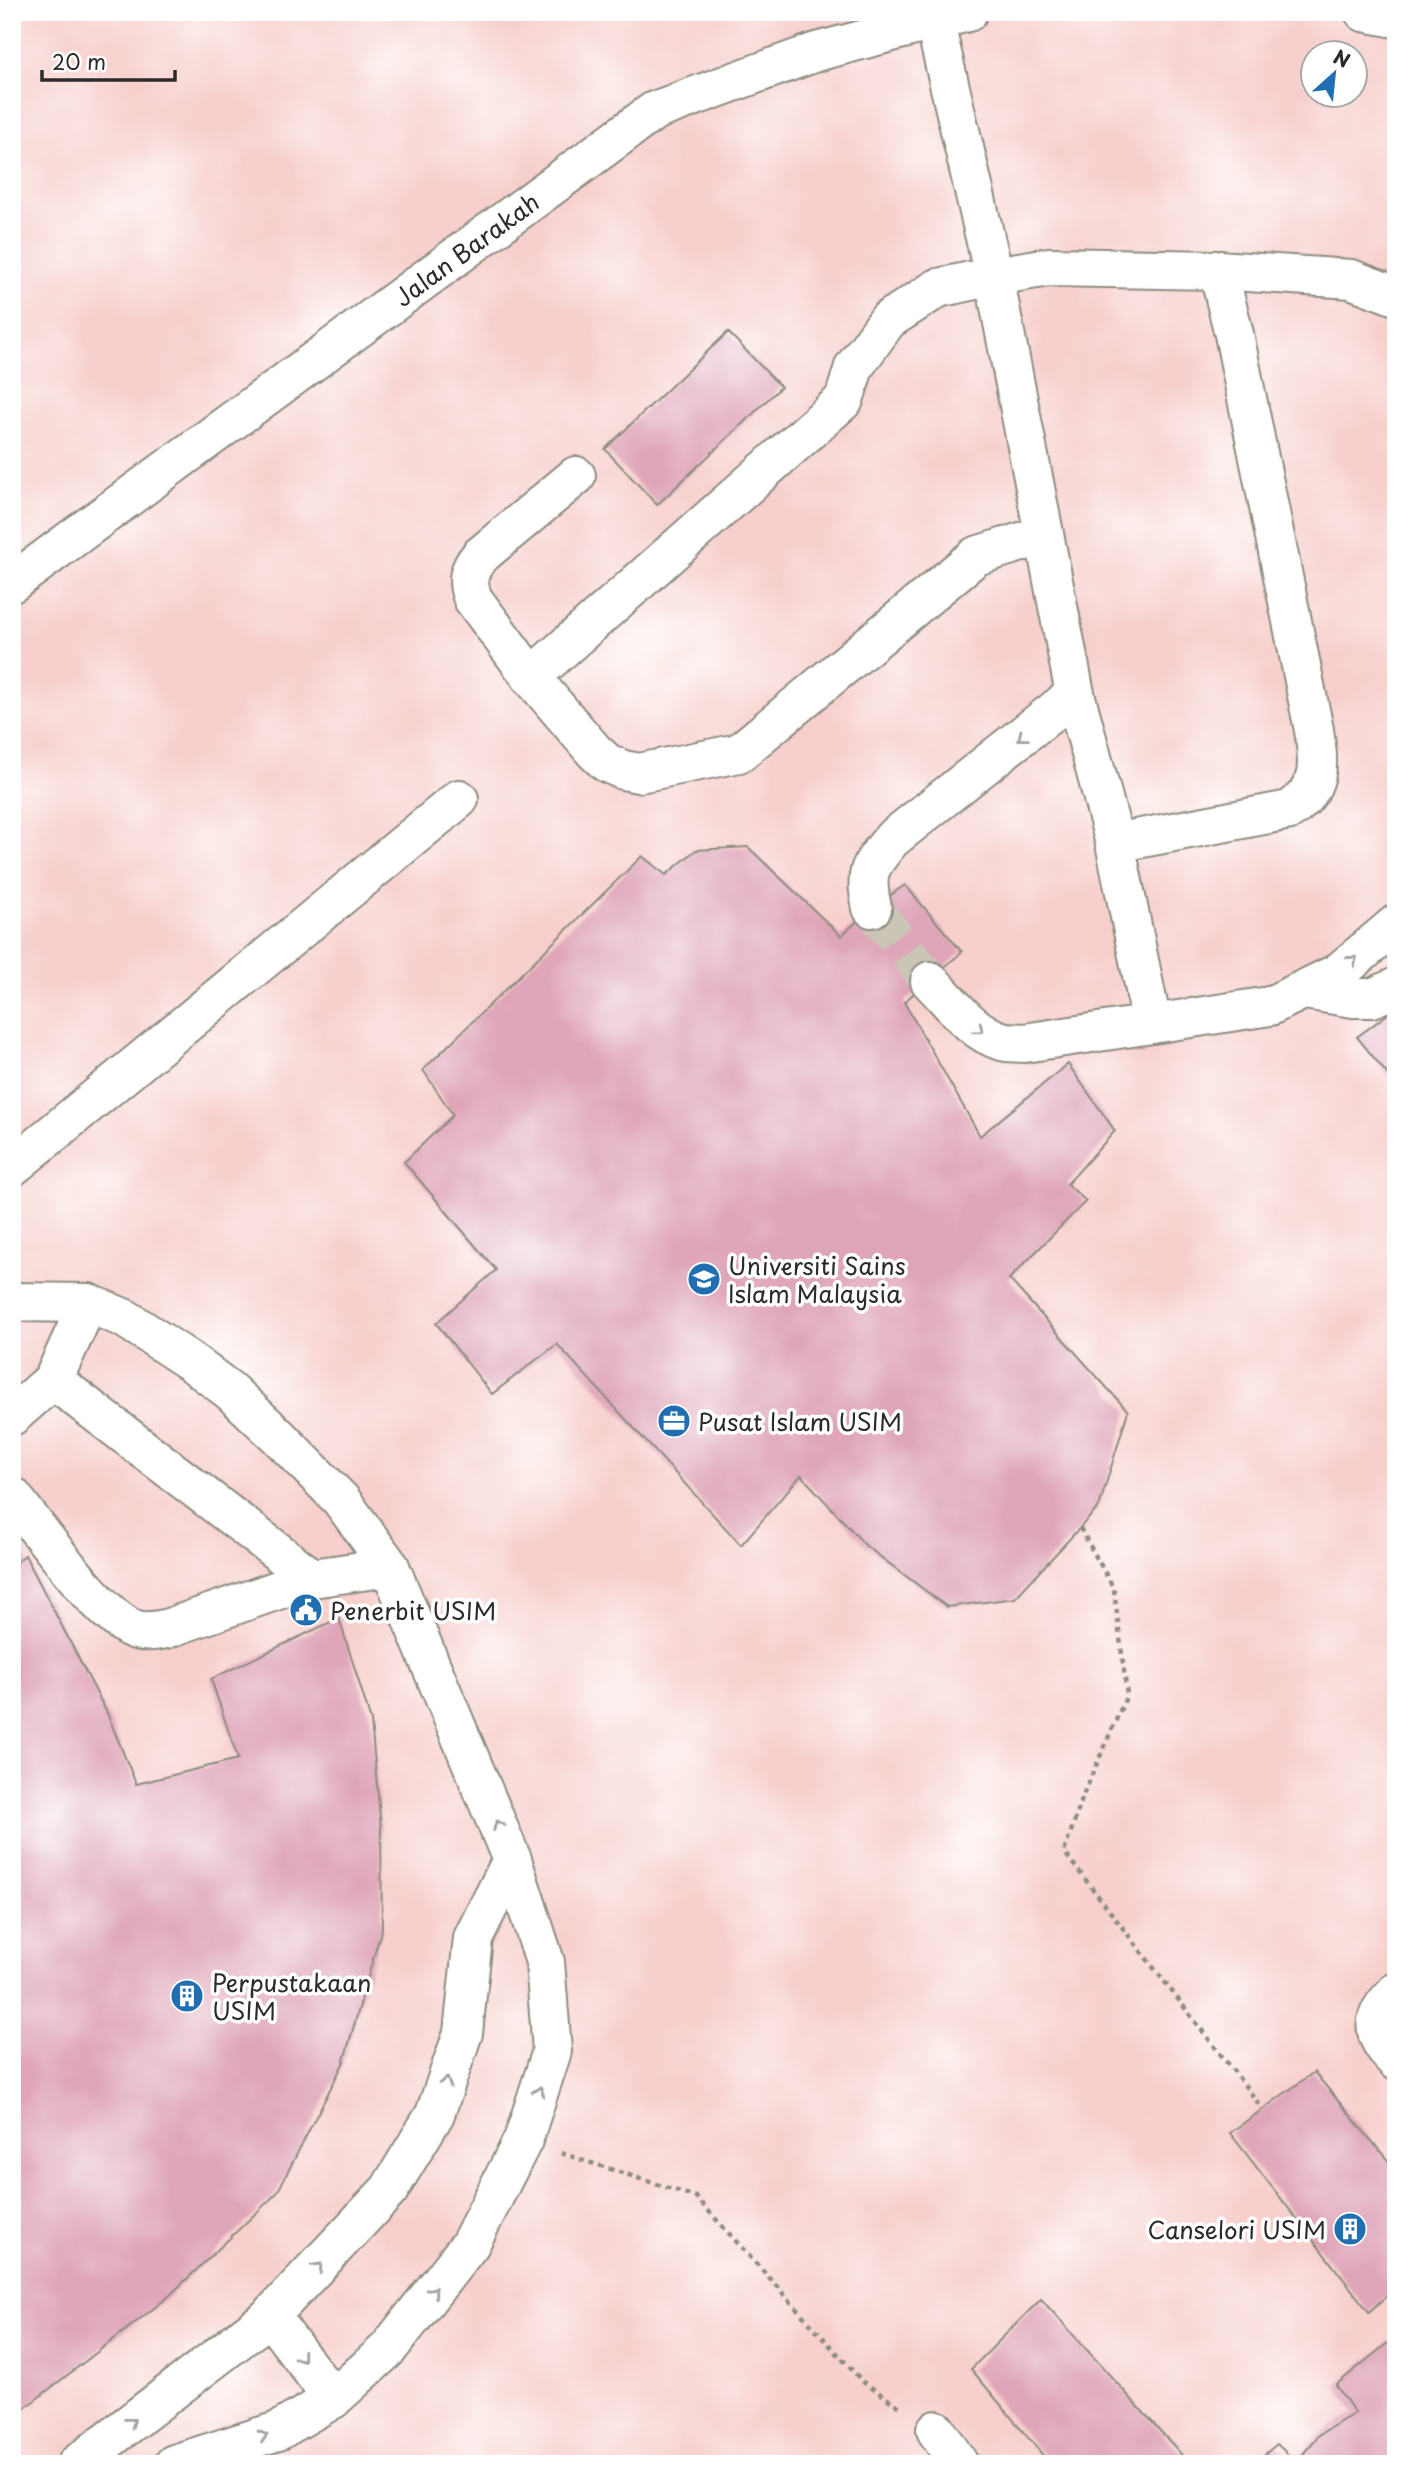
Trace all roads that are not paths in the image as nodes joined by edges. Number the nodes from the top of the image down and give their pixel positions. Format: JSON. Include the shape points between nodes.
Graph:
{"nodes":[{"id":1,"x":1364,"y":12,"type":"edge"},
{"id":2,"x":951,"y":16,"type":"edge"},
{"id":3,"x":1396,"y":18,"type":"edge"},
{"id":4,"x":1218,"y":270,"type":"junction"},
{"id":5,"x":994,"y":276,"type":"junction"},
{"id":6,"x":1396,"y":296,"type":"edge"},
{"id":7,"x":576,"y":476,"type":"dead end"},
{"id":8,"x":1044,"y":535,"type":"junction"},
{"id":9,"x":12,"y":583,"type":"edge"},
{"id":10,"x":531,"y":677,"type":"junction"},
{"id":11,"x":1075,"y":694,"type":"junction"},
{"id":12,"x":459,"y":799,"type":"dead end"},
{"id":13,"x":1115,"y":843,"type":"junction"},
{"id":14,"x":872,"y":908,"type":"tunnel mouth"},
{"id":15,"x":1396,"y":924,"type":"edge"},
{"id":16,"x":930,"y":981,"type":"tunnel mouth"},
{"id":17,"x":1396,"y":987,"type":"edge"},
{"id":18,"x":1305,"y":990,"type":"junction"},
{"id":19,"x":1152,"y":1024,"type":"junction"},
{"id":20,"x":12,"y":1167,"type":"edge"},
{"id":21,"x":12,"y":1302,"type":"edge"},
{"id":22,"x":88,"y":1303,"type":"junction"},
{"id":23,"x":53,"y":1380,"type":"junction"},
{"id":24,"x":12,"y":1416,"type":"edge"},
{"id":25,"x":12,"y":1496,"type":"edge"},
{"id":26,"x":390,"y":1567,"type":"junction"},
{"id":27,"x":312,"y":1578,"type":"junction"},
{"id":28,"x":512,"y":1860,"type":"junction"},
{"id":29,"x":1396,"y":1992,"type":"edge"},
{"id":30,"x":1396,"y":2061,"type":"edge"},
{"id":31,"x":270,"y":2316,"type":"junction"},
{"id":32,"x":332,"y":2399,"type":"junction"},
{"id":33,"x":936,"y":2430,"type":"road end"},
{"id":34,"x":77,"y":2464,"type":"edge"},
{"id":35,"x":174,"y":2464,"type":"edge"},
{"id":36,"x":960,"y":2464,"type":"edge"}],
"edges":[{"from":1,"to":3,"type":"street"},
{"from":2,"to":5,"type":"street"},
{"from":2,"to":9,"type":"street","name":"Jalan Barakah","via":[[816,52],[654,111]]},
{"from":4,"to":5,"type":"street","via":[[1049,267]]},
{"from":4,"to":6,"type":"street","via":[[1351,279]]},
{"from":4,"to":13,"type":"street","via":[[1318,762],[1314,784],[1304,800],[1290,810]]},
{"from":5,"to":8,"type":"street"},
{"from":5,"to":10,"type":"street","via":[[938,288],[888,320],[854,367],[844,400]]},
{"from":7,"to":10,"type":"street","via":[[480,556],[468,576],[473,598]]},
{"from":8,"to":10,"type":"street","via":[[976,556],[739,752],[639,773],[623,770],[594,751]]},
{"from":8,"to":11,"type":"street"},
{"from":11,"to":13,"type":"street"},
{"from":11,"to":14,"type":"street","one_way":true,"via":[[892,839],[869,868]]},
{"from":12,"to":20,"type":"street"},
{"from":13,"to":19,"type":"street"},
{"from":18,"to":15,"type":"street","one_way":true,"via":[[1338,973]]},
{"from":16,"to":19,"type":"street","one_way":true,"via":[[984,1034],[1003,1042],[1024,1043]]},
{"from":17,"to":18,"type":"street","via":[[1372,998]]},
{"from":18,"to":19,"type":"street","via":[[1270,1006]]},
{"from":21,"to":22,"type":"street"},
{"from":22,"to":23,"type":"street"},
{"from":22,"to":26,"type":"street","via":[[126,1319],[230,1391],[341,1500]]},
{"from":23,"to":24,"type":"street"},
{"from":23,"to":27,"type":"street"},
{"from":25,"to":27,"type":"street","via":[[98,1602],[135,1630],[166,1629]]},
{"from":26,"to":27,"type":"street"},
{"from":28,"to":26,"type":"street","one_way":true},
{"from":31,"to":28,"type":"street","one_way":true,"via":[[389,2190],[435,2114],[463,2033],[473,1938]]},
{"from":32,"to":28,"type":"street","one_way":true,"via":[[388,2349],[470,2244],[523,2140],[552,2051],[544,1962]]},
{"from":29,"to":30,"type":"street","via":[[1383,2005],[1376,2028],[1379,2040]]},
{"from":31,"to":32,"type":"street","one_way":true},
{"from":34,"to":31,"type":"street","one_way":true},
{"from":35,"to":32,"type":"street","one_way":true,"via":[[278,2431]]},
{"from":33,"to":36,"type":"street"}]}
